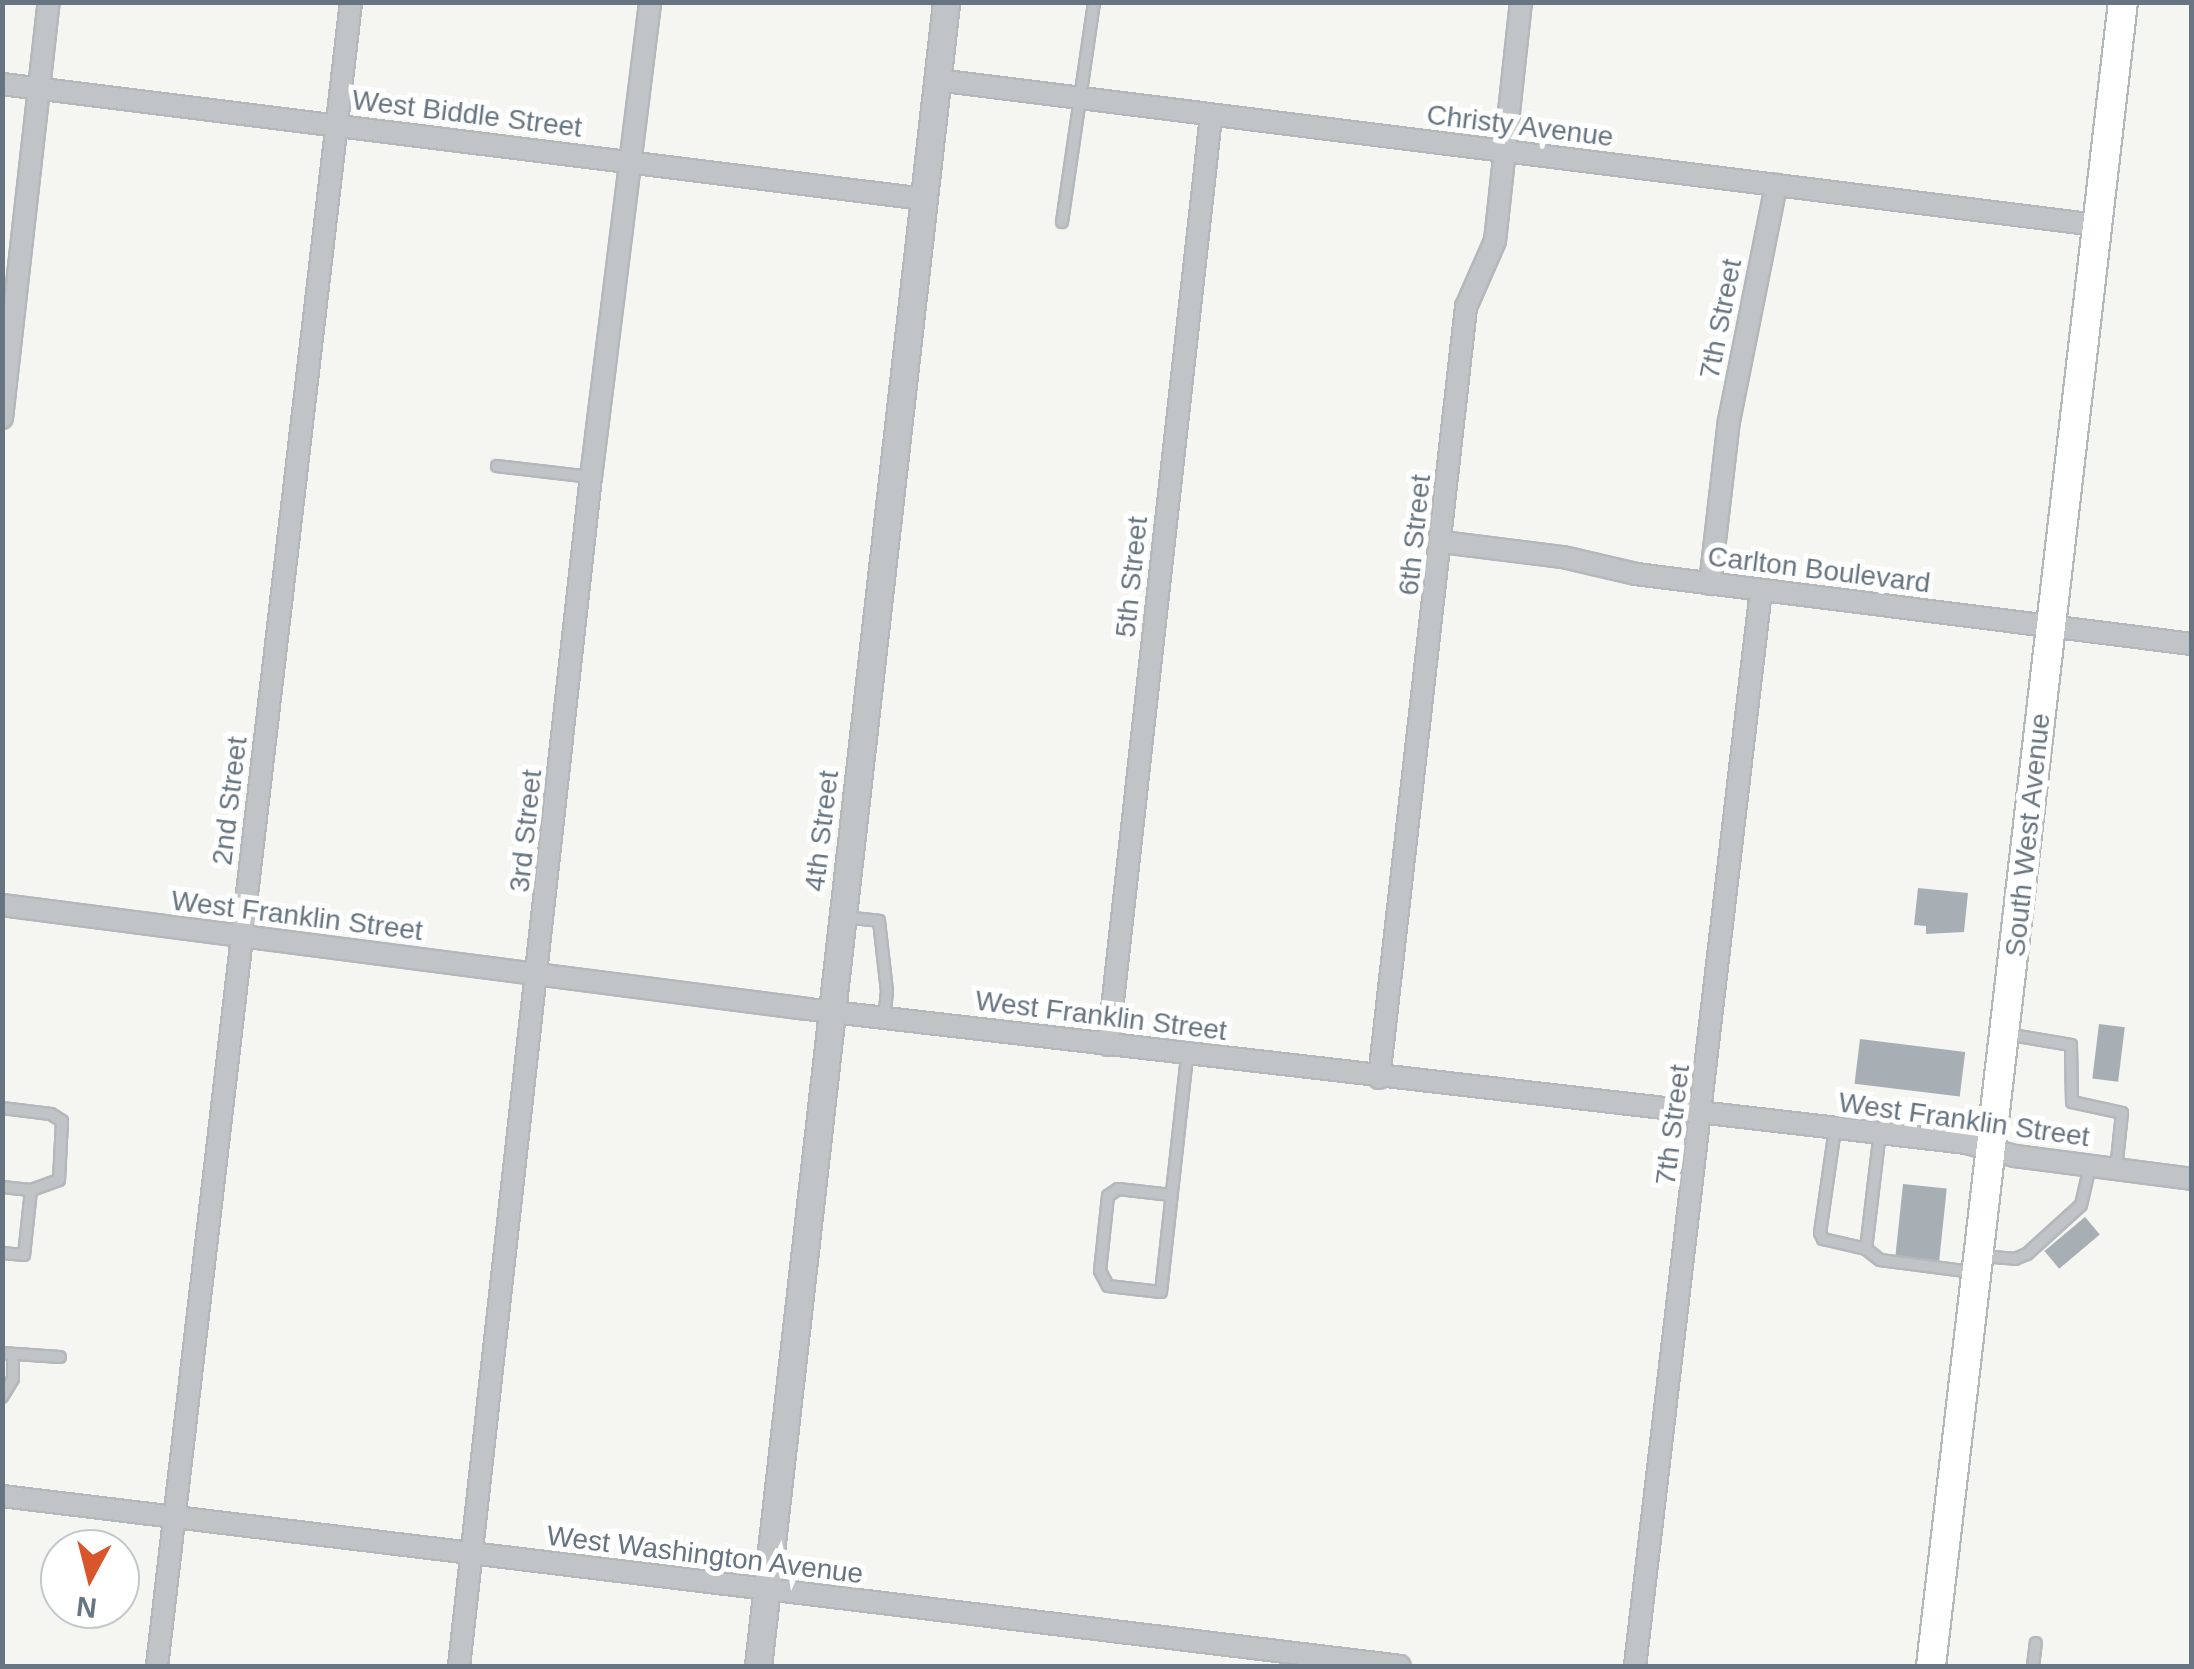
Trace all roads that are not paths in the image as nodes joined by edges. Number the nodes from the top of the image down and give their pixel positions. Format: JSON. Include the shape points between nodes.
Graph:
{"nodes":[{"id":1,"x":49,"y":2,"type":"edge"},
{"id":2,"x":351,"y":2,"type":"edge"},
{"id":3,"x":650,"y":2,"type":"edge"},
{"id":4,"x":946,"y":2,"type":"edge"},
{"id":5,"x":1094,"y":2,"type":"edge"},
{"id":6,"x":1521,"y":2,"type":"edge"},
{"id":7,"x":2123,"y":2,"type":"edge"},
{"id":8,"x":937,"y":80,"type":"junction"},
{"id":9,"x":2,"y":84,"type":"edge"},
{"id":10,"x":38,"y":89,"type":"junction"},
{"id":11,"x":1082,"y":98,"type":"junction"},
{"id":12,"x":1211,"y":116,"type":"junction"},
{"id":13,"x":336,"y":126,"type":"junction"},
{"id":14,"x":1504,"y":151,"type":"junction"},
{"id":15,"x":630,"y":162,"type":"junction"},
{"id":16,"x":1776,"y":186,"type":"junction"},
{"id":17,"x":924,"y":199,"type":"junction"},
{"id":18,"x":1062,"y":222,"type":"dead end"},
{"id":19,"x":2096,"y":225,"type":"junction"},
{"id":20,"x":5,"y":375,"type":"edge"},
{"id":21,"x":2,"y":418,"type":"edge"},
{"id":22,"x":497,"y":466,"type":"dead end"},
{"id":23,"x":591,"y":477,"type":"junction"},
{"id":24,"x":1442,"y":542,"type":"junction"},
{"id":25,"x":1710,"y":584,"type":"junction"},
{"id":26,"x":1761,"y":590,"type":"junction"},
{"id":27,"x":2050,"y":626,"type":"junction"},
{"id":28,"x":2192,"y":644,"type":"edge"},
{"id":29,"x":2,"y":905,"type":"edge"},
{"id":30,"x":842,"y":917,"type":"junction"},
{"id":31,"x":241,"y":937,"type":"junction"},
{"id":32,"x":538,"y":973,"type":"junction"},
{"id":33,"x":831,"y":1011,"type":"junction"},
{"id":34,"x":884,"y":1018,"type":"junction"},
{"id":35,"x":2006,"y":1034,"type":"junction"},
{"id":36,"x":1108,"y":1044,"type":"junction"},
{"id":37,"x":1187,"y":1055,"type":"junction"},
{"id":38,"x":1379,"y":1078,"type":"junction"},
{"id":39,"x":2,"y":1108,"type":"edge"},
{"id":40,"x":1702,"y":1114,"type":"junction"},
{"id":41,"x":1834,"y":1129,"type":"junction"},
{"id":42,"x":1880,"y":1132,"type":"junction"},
{"id":43,"x":1989,"y":1150,"type":"junction"},
{"id":44,"x":2090,"y":1166,"type":"junction"},
{"id":45,"x":2116,"y":1170,"type":"junction"},
{"id":46,"x":2192,"y":1179,"type":"edge"},
{"id":47,"x":2,"y":1187,"type":"edge"},
{"id":48,"x":31,"y":1190,"type":"junction"},
{"id":49,"x":1171,"y":1196,"type":"junction"},
{"id":50,"x":1866,"y":1249,"type":"junction"},
{"id":51,"x":2,"y":1252,"type":"edge"},
{"id":52,"x":1975,"y":1264,"type":"junction"},
{"id":53,"x":8,"y":1353,"type":"edge"},
{"id":54,"x":60,"y":1358,"type":"dead end"},
{"id":55,"x":2,"y":1397,"type":"edge"},
{"id":56,"x":2,"y":1496,"type":"edge"},
{"id":57,"x":175,"y":1518,"type":"junction"},
{"id":58,"x":472,"y":1554,"type":"junction"},
{"id":59,"x":767,"y":1590,"type":"junction"},
{"id":60,"x":2036,"y":1642,"type":"dead end"},
{"id":61,"x":157,"y":1666,"type":"edge"},
{"id":62,"x":459,"y":1666,"type":"edge"},
{"id":63,"x":758,"y":1666,"type":"edge"},
{"id":64,"x":1400,"y":1666,"type":"edge"},
{"id":65,"x":1634,"y":1666,"type":"edge"},
{"id":66,"x":1931,"y":1666,"type":"edge"},
{"id":67,"x":2033,"y":1666,"type":"edge"}],
"edges":[{"from":1,"to":10,"type":"street"},
{"from":2,"to":13,"type":"street","name":"2nd Street"},
{"from":3,"to":15,"type":"street","name":"3rd Street"},
{"from":4,"to":8,"type":"street","name":"4th Street"},
{"from":5,"to":11,"type":"lane"},
{"from":6,"to":14,"type":"street","name":"6th Street"},
{"from":7,"to":19,"type":"main road","name":"South West Avenue"},
{"from":8,"to":11,"type":"street","name":"Christy Avenue"},
{"from":8,"to":17,"type":"street","name":"4th Street"},
{"from":9,"to":10,"type":"street","name":"West Biddle Street"},
{"from":10,"to":13,"type":"street","name":"West Biddle Street"},
{"from":10,"to":20,"type":"street"},
{"from":11,"to":12,"type":"street","name":"Christy Avenue"},
{"from":11,"to":18,"type":"lane"},
{"from":12,"to":14,"type":"street","name":"Christy Avenue"},
{"from":12,"to":36,"type":"street","name":"5th Street"},
{"from":13,"to":15,"type":"street","name":"West Biddle Street"},
{"from":13,"to":31,"type":"street","name":"2nd Street"},
{"from":14,"to":16,"type":"street","name":"Christy Avenue"},
{"from":14,"to":24,"type":"street","name":"6th Street","via":[[1495,241],[1466,307]]},
{"from":15,"to":17,"type":"street","name":"West Biddle Street"},
{"from":15,"to":23,"type":"street","name":"3rd Street"},
{"from":16,"to":19,"type":"street","name":"Christy Avenue"},
{"from":16,"to":25,"type":"street","name":"7th Street","via":[[1729,421]]},
{"from":17,"to":30,"type":"street","name":"4th Street"},
{"from":19,"to":27,"type":"main road","name":"South West Avenue"},
{"from":20,"to":21,"type":"street"},
{"from":22,"to":23,"type":"lane"},
{"from":23,"to":32,"type":"street","name":"3rd Street"},
{"from":24,"to":25,"type":"street","name":"Carlton Boulevard"},
{"from":24,"to":38,"type":"street","name":"6th Street"},
{"from":25,"to":26,"type":"street","name":"Carlton Boulevard"},
{"from":26,"to":27,"type":"street","name":"Carlton Boulevard"},
{"from":26,"to":40,"type":"street","name":"7th Street"},
{"from":27,"to":28,"type":"street","name":"Carlton Boulevard"},
{"from":27,"to":35,"type":"main road","name":"South West Avenue"},
{"from":29,"to":31,"type":"street","name":"West Franklin Street"},
{"from":30,"to":33,"type":"street","name":"4th Street"},
{"from":30,"to":34,"type":"lane","via":[[879,921]]},
{"from":31,"to":32,"type":"street","name":"West Franklin Street"},
{"from":31,"to":57,"type":"street","name":"2nd Street"},
{"from":32,"to":33,"type":"street","name":"West Franklin Street"},
{"from":32,"to":58,"type":"street","name":"3rd Street"},
{"from":33,"to":34,"type":"street","name":"West Franklin Street"},
{"from":33,"to":59,"type":"street","name":"4th Street"},
{"from":34,"to":36,"type":"street","name":"West Franklin Street"},
{"from":35,"to":43,"type":"main road","name":"South West Avenue"},
{"from":35,"to":45,"type":"lane","via":[[2071,1045],[2072,1102],[2122,1113]]},
{"from":36,"to":37,"type":"street","name":"West Franklin Street"},
{"from":37,"to":38,"type":"street","name":"West Franklin Street"},
{"from":37,"to":49,"type":"lane"},
{"from":38,"to":40,"type":"street","name":"West Franklin Street"},
{"from":39,"to":48,"type":"lane","via":[[62,1121],[59,1180]]},
{"from":40,"to":41,"type":"street","name":"West Franklin Street"},
{"from":40,"to":65,"type":"street","name":"7th Street"},
{"from":41,"to":42,"type":"street","name":"West Franklin Street"},
{"from":41,"to":50,"type":"lane","via":[[1820,1232],[1829,1241]]},
{"from":42,"to":43,"type":"street","name":"West Franklin Street"},
{"from":42,"to":50,"type":"lane"},
{"from":43,"to":44,"type":"street","name":"West Franklin Street"},
{"from":43,"to":52,"type":"main road","name":"South West Avenue"},
{"from":44,"to":45,"type":"street","name":"West Franklin Street"},
{"from":44,"to":52,"type":"lane","via":[[2080,1204],[2027,1254]]},
{"from":45,"to":46,"type":"street","name":"West Franklin Street"},
{"from":47,"to":48,"type":"lane"},
{"from":48,"to":51,"type":"lane","via":[[24,1255]]},
{"from":49,"to":49,"type":"lane","via":[[1161,1292],[1108,1286],[1100,1271],[1108,1196],[1118,1189]]},
{"from":50,"to":52,"type":"lane","via":[[1880,1260]]},
{"from":52,"to":66,"type":"main road","name":"South West Avenue"},
{"from":53,"to":54,"type":"lane"},
{"from":53,"to":55,"type":"lane","via":[[12,1379]]},
{"from":56,"to":57,"type":"street","name":"West Washington Avenue"},
{"from":57,"to":58,"type":"street","name":"West Washington Avenue"},
{"from":57,"to":61,"type":"street","name":"2nd Street"},
{"from":58,"to":59,"type":"street","name":"West Washington Avenue"},
{"from":58,"to":62,"type":"street","name":"3rd Street"},
{"from":59,"to":63,"type":"street","name":"4th Street"},
{"from":59,"to":64,"type":"street","name":"West Washington Avenue"},
{"from":60,"to":67,"type":"lane"}]}
